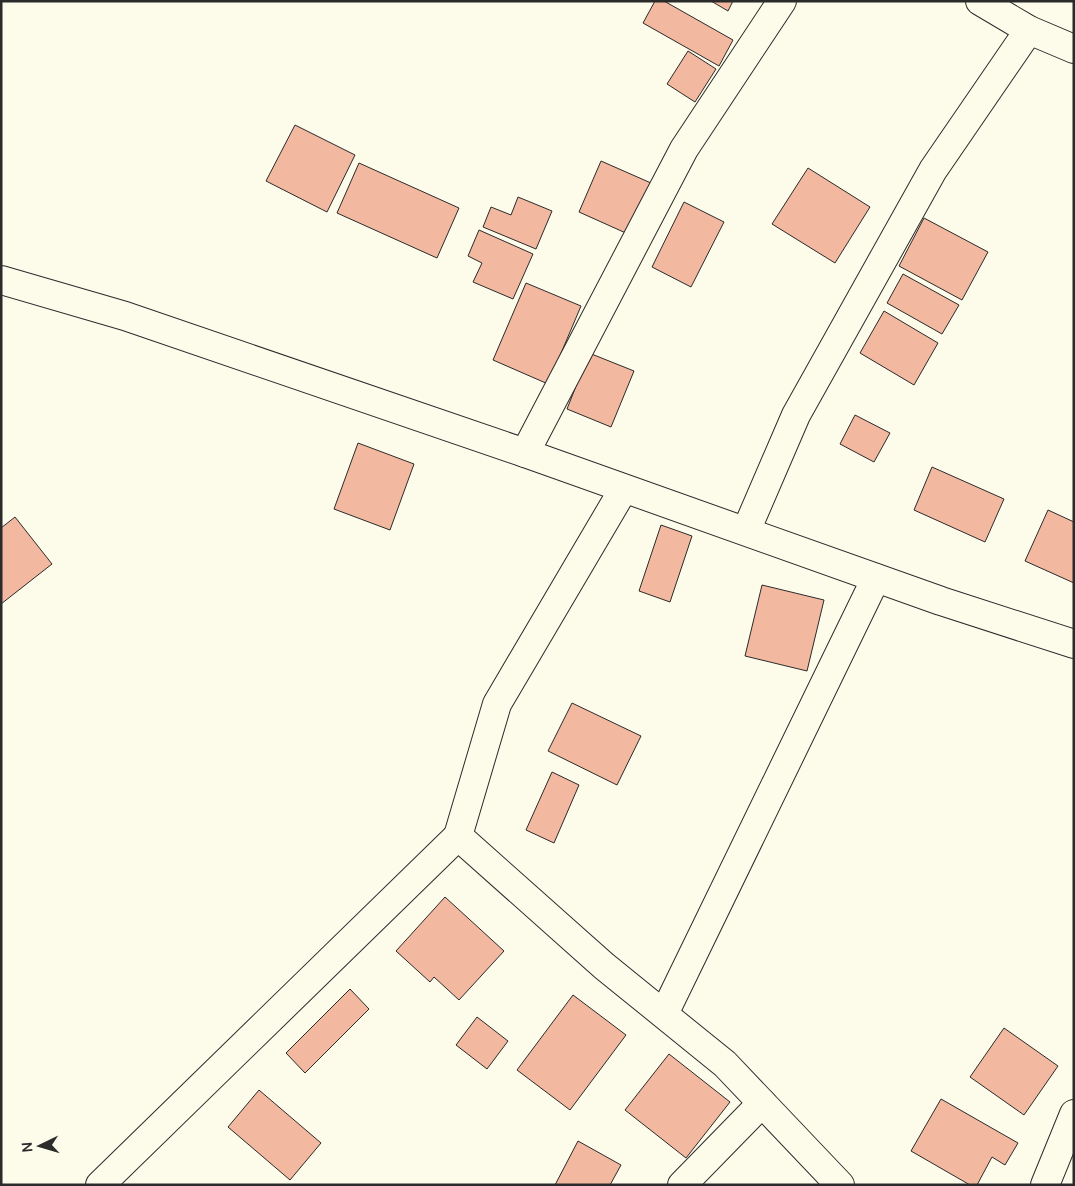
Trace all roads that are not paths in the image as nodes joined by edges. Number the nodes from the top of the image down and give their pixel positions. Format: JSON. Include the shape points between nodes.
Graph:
{"nodes":[{"id":1,"x":782,"y":1,"type":"edge"},
{"id":2,"x":980,"y":1,"type":"edge"},
{"id":3,"x":1028,"y":30,"type":"junction"},
{"id":4,"x":1074,"y":49,"type":"edge"},
{"id":5,"x":1,"y":280,"type":"edge"},
{"id":6,"x":525,"y":453,"type":"junction"},
{"id":7,"x":623,"y":490,"type":"junction"},
{"id":8,"x":746,"y":531,"type":"junction"},
{"id":9,"x":876,"y":578,"type":"junction"},
{"id":10,"x":1074,"y":644,"type":"edge"},
{"id":11,"x":458,"y":836,"type":"junction"},
{"id":12,"x":664,"y":1014,"type":"junction"},
{"id":13,"x":762,"y":1103,"type":"junction"},
{"id":14,"x":1074,"y":1114,"type":"edge"},
{"id":15,"x":100,"y":1185,"type":"edge"},
{"id":16,"x":682,"y":1185,"type":"edge"},
{"id":17,"x":840,"y":1185,"type":"edge"},
{"id":18,"x":1045,"y":1185,"type":"edge"}],
"edges":[{"from":1,"to":6,"type":"street","via":[[684,149]]},
{"from":2,"to":3,"type":"street"},
{"from":3,"to":4,"type":"street"},
{"from":3,"to":8,"type":"street","via":[[928,178],[796,415]]},
{"from":5,"to":6,"type":"street","via":[[125,316]]},
{"from":6,"to":7,"type":"street"},
{"from":7,"to":8,"type":"street"},
{"from":7,"to":11,"type":"street","via":[[497,704]]},
{"from":8,"to":9,"type":"street"},
{"from":9,"to":10,"type":"street"},
{"from":9,"to":12,"type":"street"},
{"from":11,"to":12,"type":"street","via":[[604,966]]},
{"from":11,"to":15,"type":"street"},
{"from":12,"to":13,"type":"street","via":[[725,1064]]},
{"from":13,"to":16,"type":"street"},
{"from":13,"to":17,"type":"street"},
{"from":14,"to":18,"type":"street"}]}
